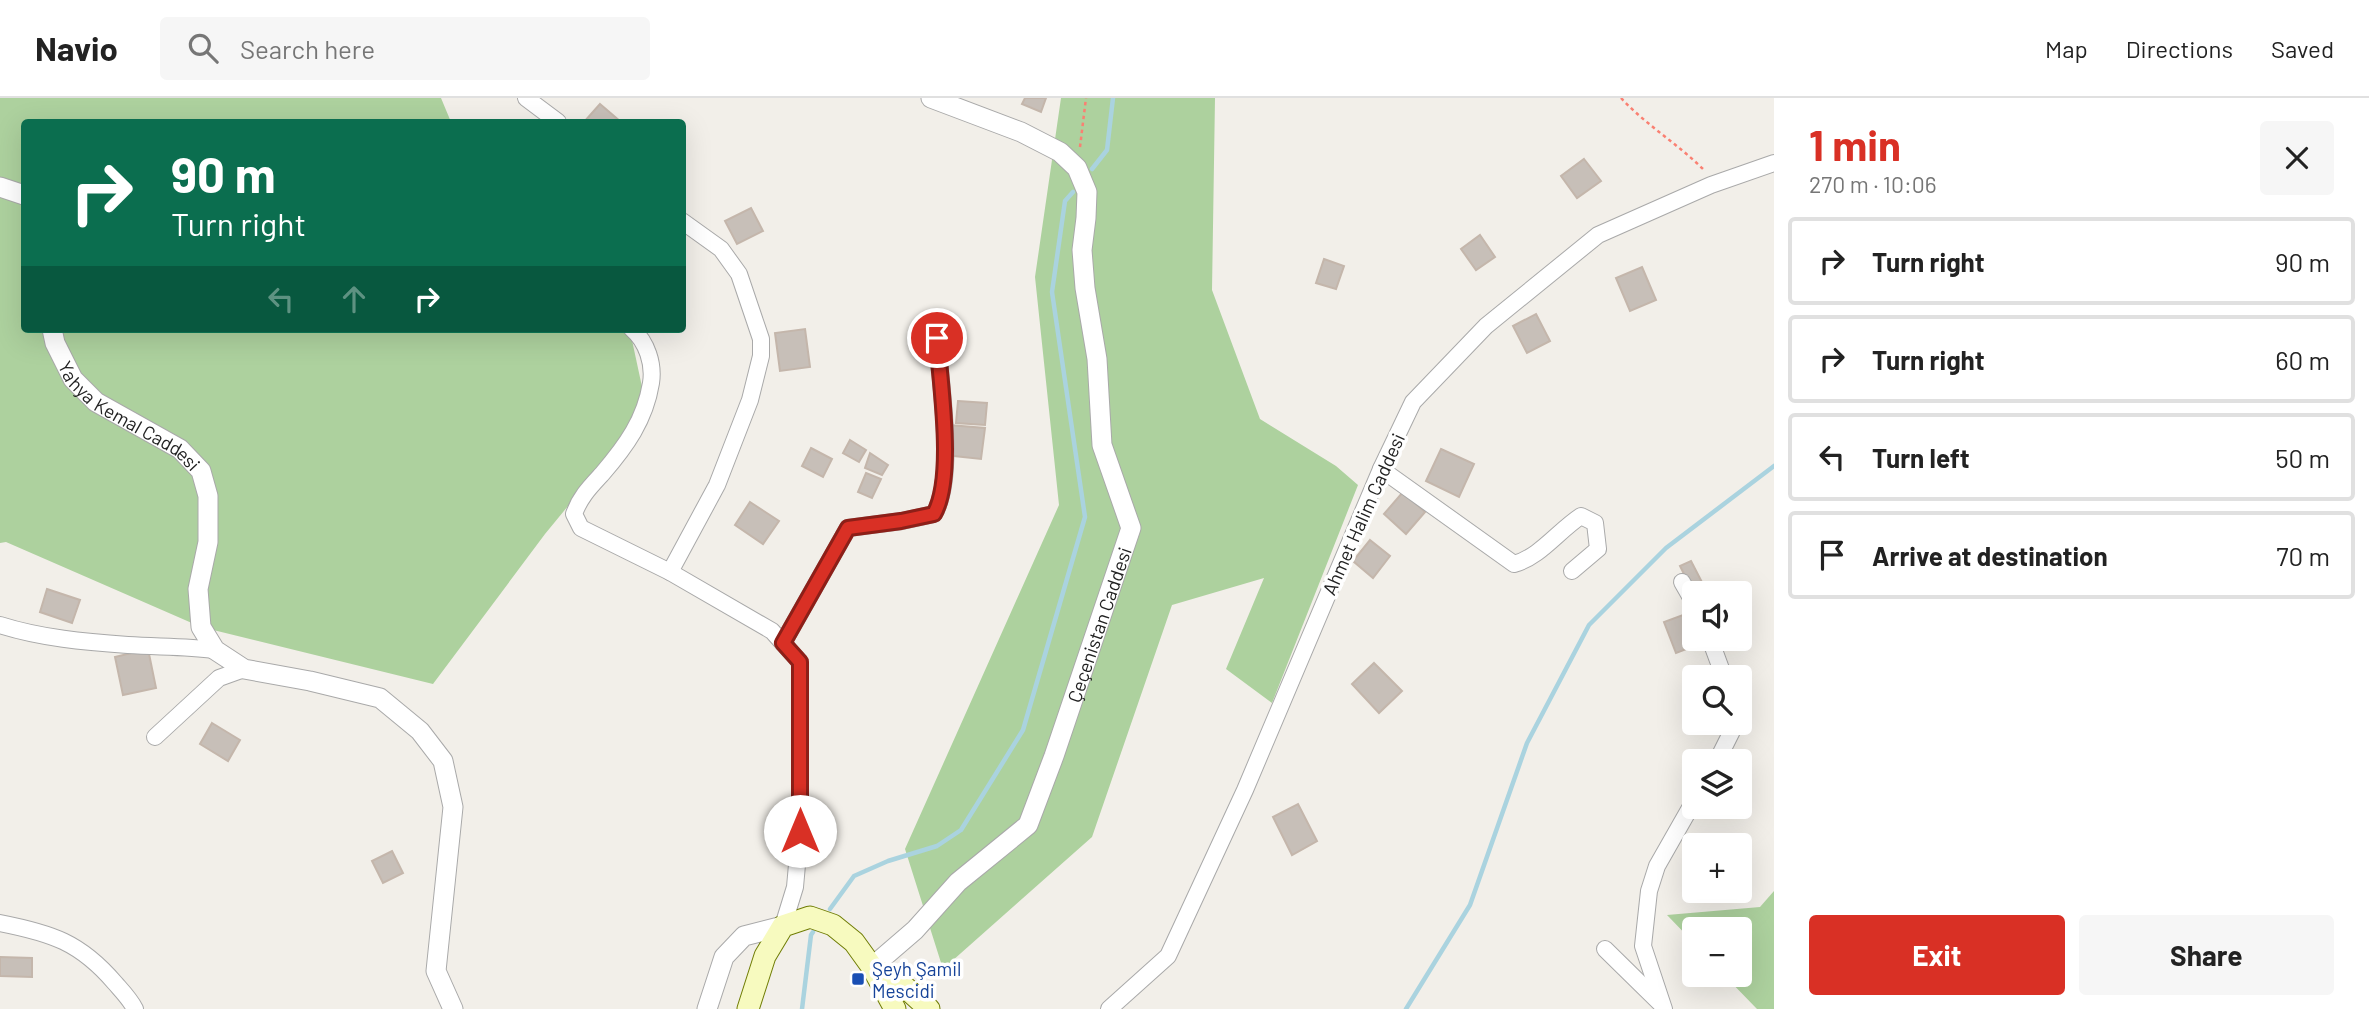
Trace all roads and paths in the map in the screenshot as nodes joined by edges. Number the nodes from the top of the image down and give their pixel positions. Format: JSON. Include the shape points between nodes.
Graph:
{"nodes":[{"id":1,"x":526,"y":98,"type":"edge"},
{"id":2,"x":931,"y":98,"type":"edge"},
{"id":3,"x":1086,"y":98,"type":"edge"},
{"id":4,"x":1621,"y":98,"type":"edge"},
{"id":5,"x":554,"y":119,"type":"edge"},
{"id":6,"x":1774,"y":163,"type":"edge"},
{"id":7,"x":1077,"y":167,"type":"junction"},
{"id":8,"x":1717,"y":183,"type":"junction"},
{"id":9,"x":0,"y":187,"type":"edge"},
{"id":10,"x":21,"y":194,"type":"edge"},
{"id":11,"x":686,"y":223,"type":"edge"},
{"id":12,"x":53,"y":333,"type":"edge"},
{"id":13,"x":637,"y":333,"type":"edge"},
{"id":14,"x":937,"y":338,"type":"dead end"},
{"id":15,"x":1381,"y":469,"type":"junction"},
{"id":16,"x":1572,"y":571,"type":"dead end"},
{"id":17,"x":670,"y":572,"type":"junction"},
{"id":18,"x":0,"y":625,"type":"edge"},
{"id":19,"x":783,"y":643,"type":"junction"},
{"id":20,"x":215,"y":650,"type":"junction"},
{"id":21,"x":244,"y":669,"type":"junction"},
{"id":22,"x":155,"y":737,"type":"dead end"},
{"id":23,"x":1684,"y":819,"type":"edge"},
{"id":24,"x":0,"y":923,"type":"edge"},
{"id":25,"x":783,"y":926,"type":"junction"},
{"id":26,"x":1605,"y":950,"type":"dead end"},
{"id":27,"x":872,"y":967,"type":"junction"},
{"id":28,"x":1663,"y":1007,"type":"edge"},
{"id":29,"x":135,"y":1009,"type":"edge"},
{"id":30,"x":453,"y":1009,"type":"edge"},
{"id":31,"x":707,"y":1009,"type":"edge"},
{"id":32,"x":748,"y":1009,"type":"edge"},
{"id":33,"x":895,"y":1009,"type":"edge"},
{"id":34,"x":929,"y":1009,"type":"edge"},
{"id":35,"x":1109,"y":1009,"type":"edge"}],
"edges":[{"from":1,"to":5,"type":"street"},
{"from":2,"to":7,"type":"street","via":[[1021,132]]},
{"from":3,"to":7,"type":"path"},
{"from":4,"to":8,"type":"path"},
{"from":6,"to":8,"type":"street","name":"Ahmet Halim Caddesi"},
{"from":7,"to":27,"type":"street","name":"Çeçenistan Caddesi","via":[[1087,192],[1082,250],[1097,359],[1102,444],[1131,528],[1028,825],[958,882],[915,930]]},
{"from":8,"to":15,"type":"street","name":"Ahmet Halim Caddesi","via":[[1598,235],[1486,326],[1413,402]]},
{"from":9,"to":10,"type":"street"},
{"from":11,"to":17,"type":"street","via":[[721,249],[739,274],[761,339],[761,356],[750,400],[716,485]]},
{"from":12,"to":20,"type":"street","name":"Yahya Kemal Caddesi","via":[[73,379],[96,402],[180,449],[201,471],[208,496],[208,542],[198,589],[201,627]]},
{"from":13,"to":17,"type":"street","via":[[653,373],[648,399],[631,438],[579,500],[574,514],[581,528]]},
{"from":14,"to":19,"type":"street","via":[[946,460],[941,502],[934,514],[848,528]]},
{"from":15,"to":16,"type":"street","via":[[1514,564],[1528,560],[1581,516],[1595,523],[1598,549]]},
{"from":15,"to":35,"type":"street","name":"Ahmet Halim Caddesi","via":[[1245,790],[1168,956]]},
{"from":17,"to":19,"type":"street","via":[[772,631]]},
{"from":18,"to":20,"type":"street","via":[[33,636]]},
{"from":19,"to":25,"type":"street","via":[[800,662],[800,831],[795,887]]},
{"from":20,"to":21,"type":"street"},
{"from":21,"to":22,"type":"street","via":[[219,678]]},
{"from":21,"to":30,"type":"street","via":[[380,698],[420,731],[443,761],[453,807],[436,971]]},
{"from":23,"to":28,"type":"street","via":[[1657,866],[1649,891],[1643,946]]},
{"from":24,"to":29,"type":"street","via":[[72,944],[98,964]]},
{"from":25,"to":27,"type":"main road","via":[[810,917],[833,925]]},
{"from":25,"to":31,"type":"street","via":[[744,936],[724,957]]},
{"from":25,"to":32,"type":"main road","via":[[765,956]]},
{"from":26,"to":28,"type":"street"},
{"from":27,"to":33,"type":"main road"},
{"from":27,"to":34,"type":"main road"}]}
